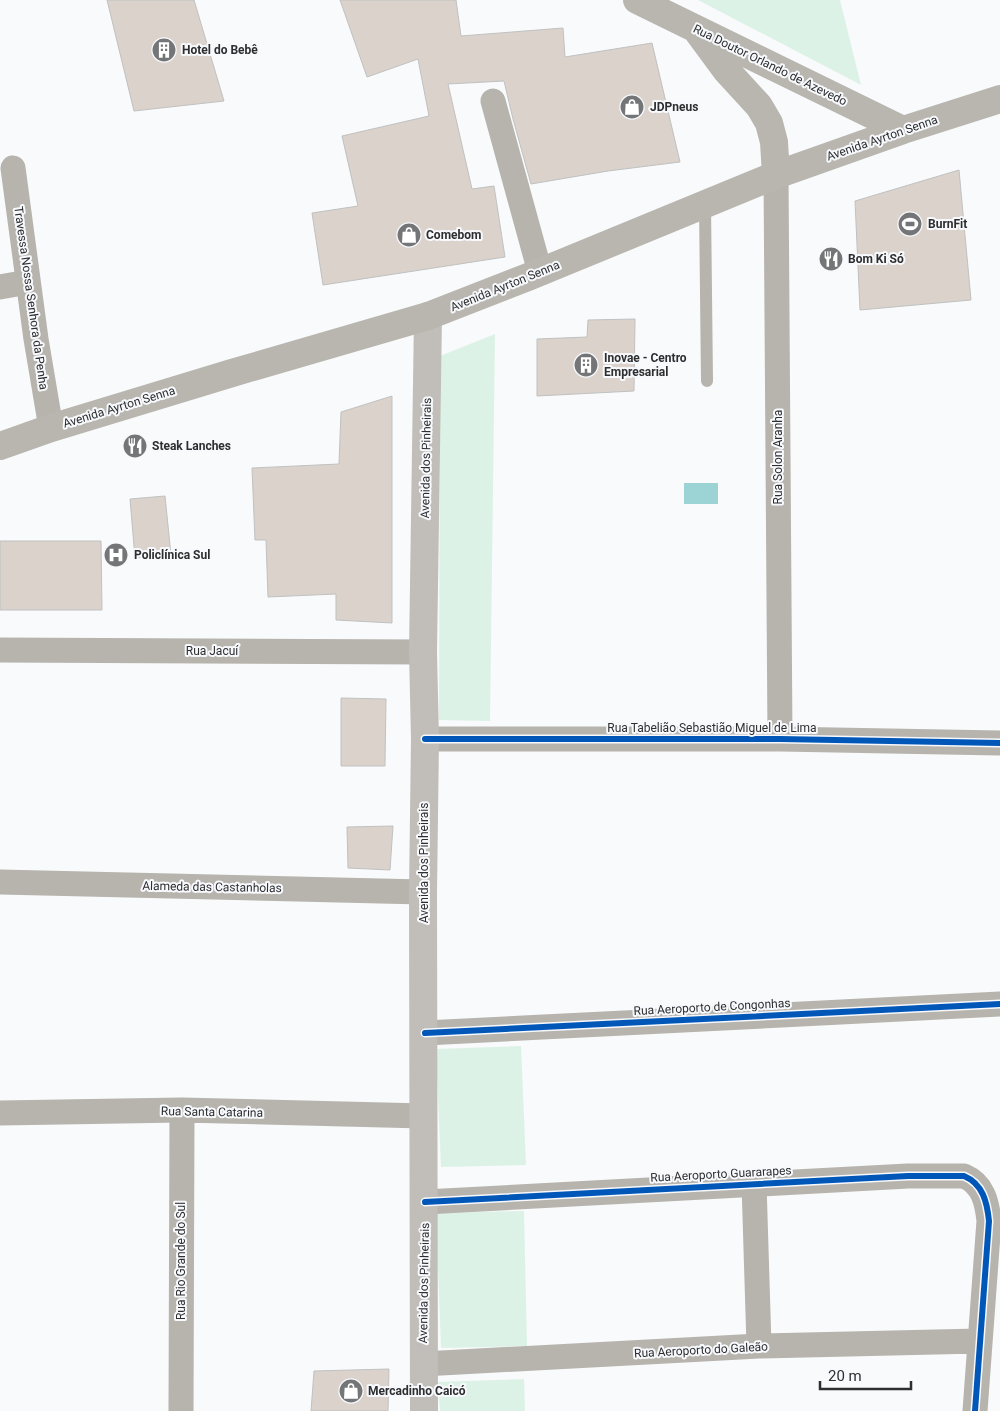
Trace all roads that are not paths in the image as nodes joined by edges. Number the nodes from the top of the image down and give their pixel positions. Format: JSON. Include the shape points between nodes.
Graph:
{"nodes":[{"id":1,"x":637,"y":0,"type":"edge"},
{"id":2,"x":696,"y":30,"type":"junction"},
{"id":3,"x":1000,"y":99,"type":"edge"},
{"id":4,"x":493,"y":101,"type":"dead end"},
{"id":5,"x":903,"y":130,"type":"junction"},
{"id":6,"x":13,"y":168,"type":"dead end"},
{"id":7,"x":776,"y":175,"type":"junction"},
{"id":8,"x":705,"y":205,"type":"junction"},
{"id":9,"x":540,"y":272,"type":"junction"},
{"id":10,"x":28,"y":282,"type":"junction"},
{"id":11,"x":0,"y":287,"type":"edge"},
{"id":12,"x":428,"y":316,"type":"junction"},
{"id":13,"x":708,"y":381,"type":"dead end"},
{"id":14,"x":51,"y":428,"type":"junction"},
{"id":15,"x":0,"y":446,"type":"edge"},
{"id":16,"x":0,"y":650,"type":"edge"},
{"id":17,"x":423,"y":652,"type":"junction"},
{"id":18,"x":425,"y":739,"type":"junction"},
{"id":19,"x":780,"y":739,"type":"junction"},
{"id":20,"x":1000,"y":743,"type":"edge"},
{"id":21,"x":0,"y":882,"type":"edge"},
{"id":22,"x":423,"y":892,"type":"junction"},
{"id":23,"x":1000,"y":1004,"type":"edge"},
{"id":24,"x":425,"y":1032,"type":"junction"},
{"id":25,"x":182,"y":1110,"type":"junction"},
{"id":26,"x":0,"y":1113,"type":"edge"},
{"id":27,"x":424,"y":1116,"type":"junction"},
{"id":28,"x":754,"y":1184,"type":"junction"},
{"id":29,"x":425,"y":1202,"type":"junction"},
{"id":30,"x":979,"y":1341,"type":"junction"},
{"id":31,"x":759,"y":1346,"type":"junction"},
{"id":32,"x":423,"y":1364,"type":"junction"},
{"id":33,"x":181,"y":1411,"type":"edge"},
{"id":34,"x":424,"y":1411,"type":"edge"},
{"id":35,"x":974,"y":1411,"type":"edge"}],
"edges":[{"from":1,"to":2,"type":"main road","name":"Rua Doutor Orlando de Azevedo"},
{"from":2,"to":5,"type":"main road","name":"Rua Doutor Orlando de Azevedo"},
{"from":2,"to":7,"type":"main road","via":[[759,106],[769,123]]},
{"from":3,"to":5,"type":"main road","name":"Avenida Ayrton Senna"},
{"from":4,"to":9,"type":"street"},
{"from":5,"to":7,"type":"main road","name":"Avenida Ayrton Senna"},
{"from":6,"to":10,"type":"street","name":"Travessa Nossa Senhora da Penha"},
{"from":7,"to":8,"type":"main road","name":"Avenida Ayrton Senna"},
{"from":7,"to":19,"type":"street","name":"Rua Solon Aranha"},
{"from":8,"to":9,"type":"main road","name":"Avenida Ayrton Senna"},
{"from":8,"to":13,"type":"lane"},
{"from":9,"to":12,"type":"main road","name":"Avenida Ayrton Senna"},
{"from":10,"to":11,"type":"street"},
{"from":10,"to":14,"type":"street","name":"Travessa Nossa Senhora da Penha"},
{"from":12,"to":14,"type":"main road","name":"Avenida Ayrton Senna"},
{"from":12,"to":17,"type":"main road","name":"Avenida dos Pinheirais"},
{"from":14,"to":15,"type":"main road","name":"Avenida Ayrton Senna"},
{"from":16,"to":17,"type":"street","name":"Rua Jacuí"},
{"from":17,"to":18,"type":"main road","name":"Avenida dos Pinheirais"},
{"from":18,"to":19,"type":"street","name":"Rua Tabelião Sebastião Miguel de Lima"},
{"from":18,"to":22,"type":"main road","name":"Avenida dos Pinheirais"},
{"from":19,"to":20,"type":"street","name":"Rua Tabelião Sebastião Miguel de Lima"},
{"from":21,"to":22,"type":"street","name":"Alameda das Castanholas"},
{"from":22,"to":24,"type":"main road","name":"Avenida dos Pinheirais"},
{"from":23,"to":24,"type":"street","name":"Rua Aeroporto de Congonhas"},
{"from":24,"to":27,"type":"main road","name":"Avenida dos Pinheirais"},
{"from":25,"to":26,"type":"street","name":"Rua Santa Catarina"},
{"from":25,"to":27,"type":"street","name":"Rua Santa Catarina"},
{"from":25,"to":33,"type":"street","name":"Rua Rio Grande do Sul"},
{"from":27,"to":29,"type":"main road","name":"Avenida dos Pinheirais"},
{"from":28,"to":29,"type":"street","name":"Rua Aeroporto Guararapes"},
{"from":28,"to":30,"type":"street","name":"Rua Aeroporto Guararapes","via":[[908,1176],[964,1176],[972,1179],[984,1196],[989,1222]]},
{"from":28,"to":31,"type":"street"},
{"from":29,"to":32,"type":"main road","name":"Avenida dos Pinheirais"},
{"from":30,"to":31,"type":"street","name":"Rua Aeroporto do Galeão"},
{"from":30,"to":35,"type":"street","name":"Rua Aeroporto Guararapes"},
{"from":31,"to":32,"type":"street","name":"Rua Aeroporto do Galeão"},
{"from":32,"to":34,"type":"main road","name":"Avenida dos Pinheirais"}]}
